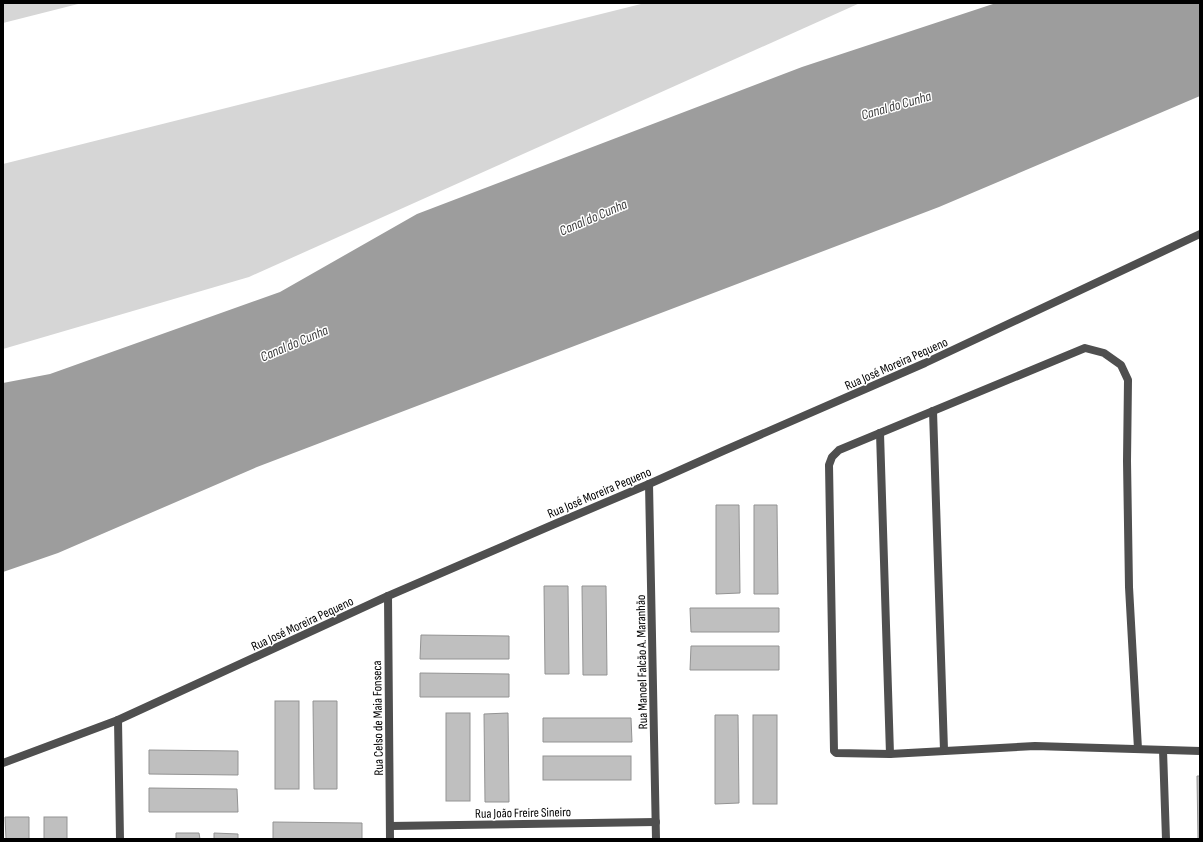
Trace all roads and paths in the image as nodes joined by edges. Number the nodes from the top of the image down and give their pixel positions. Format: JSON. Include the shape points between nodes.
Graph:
{"nodes":[{"id":1,"x":1200,"y":234,"type":"edge"},
{"id":2,"x":933,"y":411,"type":"junction"},
{"id":3,"x":880,"y":433,"type":"junction"},
{"id":4,"x":649,"y":484,"type":"junction"},
{"id":5,"x":388,"y":596,"type":"junction"},
{"id":6,"x":118,"y":720,"type":"junction"},
{"id":7,"x":1138,"y":749,"type":"junction"},
{"id":8,"x":944,"y":750,"type":"junction"},
{"id":9,"x":1163,"y":750,"type":"junction"},
{"id":10,"x":1200,"y":751,"type":"edge"},
{"id":11,"x":890,"y":754,"type":"junction"},
{"id":12,"x":3,"y":763,"type":"edge"},
{"id":13,"x":656,"y":822,"type":"junction"},
{"id":14,"x":390,"y":826,"type":"junction"},
{"id":15,"x":120,"y":839,"type":"edge"},
{"id":16,"x":390,"y":839,"type":"edge"},
{"id":17,"x":656,"y":839,"type":"edge"},
{"id":18,"x":1166,"y":839,"type":"edge"}],
"edges":[{"from":1,"to":4,"type":"street","name":"Rua José Moreira Pequeno","via":[[926,363]]},
{"from":2,"to":3,"type":"street"},
{"from":2,"to":7,"type":"street","via":[[1085,348],[1104,353],[1121,365],[1128,380],[1128,587]]},
{"from":2,"to":8,"type":"street"},
{"from":3,"to":11,"type":"street"},
{"from":3,"to":11,"type":"street","via":[[839,450],[832,456],[829,465],[834,751],[838,754]]},
{"from":4,"to":5,"type":"street","name":"Rua José Moreira Pequeno"},
{"from":4,"to":13,"type":"street","name":"Rua Manoel Falcão A. Maranhão"},
{"from":5,"to":6,"type":"street","name":"Rua José Moreira Pequeno"},
{"from":5,"to":14,"type":"street","name":"Rua Celso de Maia Fonseca"},
{"from":6,"to":12,"type":"street","name":"Rua José Moreira Pequeno"},
{"from":6,"to":15,"type":"street"},
{"from":7,"to":8,"type":"street","via":[[1035,746]]},
{"from":7,"to":9,"type":"street"},
{"from":8,"to":11,"type":"street"},
{"from":9,"to":10,"type":"street"},
{"from":9,"to":18,"type":"street"},
{"from":13,"to":14,"type":"street","name":"Rua João Freire Sineiro"},
{"from":13,"to":17,"type":"street","name":"Rua Manoel Falcão A. Maranhão"},
{"from":14,"to":16,"type":"street","name":"Rua Celso de Maia Fonseca"}]}
